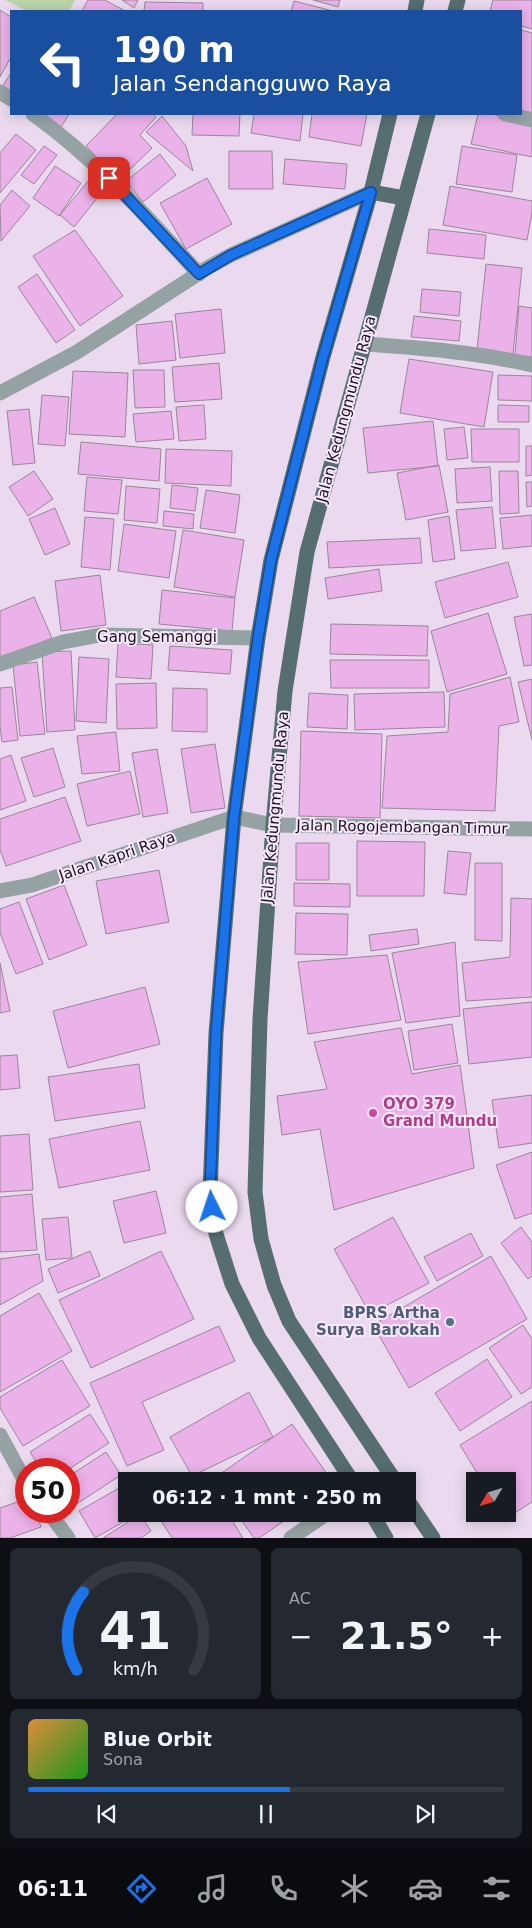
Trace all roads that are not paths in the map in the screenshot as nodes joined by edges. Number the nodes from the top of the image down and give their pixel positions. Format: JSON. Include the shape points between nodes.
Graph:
{"nodes":[{"id":1,"x":34,"y":115,"type":"edge"},
{"id":2,"x":390,"y":115,"type":"edge"},
{"id":3,"x":428,"y":115,"type":"edge"},
{"id":4,"x":510,"y":115,"type":"edge"},
{"id":5,"x":532,"y":120,"type":"edge"},
{"id":6,"x":371,"y":192,"type":"junction"},
{"id":7,"x":404,"y":198,"type":"junction"},
{"id":8,"x":199,"y":274,"type":"junction"},
{"id":9,"x":364,"y":344,"type":"junction"},
{"id":10,"x":532,"y":366,"type":"edge"},
{"id":11,"x":0,"y":393,"type":"edge"},
{"id":12,"x":258,"y":638,"type":"junction"},
{"id":13,"x":0,"y":664,"type":"edge"},
{"id":14,"x":234,"y":817,"type":"junction"},
{"id":15,"x":273,"y":825,"type":"junction"},
{"id":16,"x":532,"y":829,"type":"edge"},
{"id":17,"x":0,"y":891,"type":"edge"},
{"id":18,"x":0,"y":1435,"type":"edge"},
{"id":19,"x":15,"y":1463,"type":"edge"},
{"id":20,"x":346,"y":1472,"type":"edge"},
{"id":21,"x":389,"y":1472,"type":"edge"},
{"id":22,"x":416,"y":1513,"type":"edge"},
{"id":23,"x":314,"y":1522,"type":"edge"},
{"id":24,"x":377,"y":1522,"type":"edge"},
{"id":25,"x":57,"y":1523,"type":"edge"},
{"id":26,"x":68,"y":1538,"type":"edge"},
{"id":27,"x":291,"y":1538,"type":"edge"},
{"id":28,"x":386,"y":1538,"type":"edge"},
{"id":29,"x":433,"y":1538,"type":"edge"}],
"edges":[{"from":1,"to":8,"type":"street","via":[[66,138],[123,192]]},
{"from":2,"to":6,"type":"main road"},
{"from":3,"to":7,"type":"main road","name":"Jalan Kedungmundu Raya"},
{"from":4,"to":5,"type":"street"},
{"from":6,"to":7,"type":"main road"},
{"from":6,"to":8,"type":"street","via":[[231,255]]},
{"from":6,"to":12,"type":"main road","via":[[323,357],[271,560]]},
{"from":7,"to":9,"type":"main road","name":"Jalan Kedungmundu Raya"},
{"from":8,"to":11,"type":"street","via":[[78,352]]},
{"from":9,"to":10,"type":"street","via":[[421,348]]},
{"from":9,"to":15,"type":"main road","name":"Jalan Kedungmundu Raya","via":[[307,552],[285,691]]},
{"from":12,"to":13,"type":"street","name":"Gang Semanggi","via":[[100,635],[63,642]]},
{"from":12,"to":14,"type":"main road"},
{"from":14,"to":15,"type":"street","name":"Jalan Rogojembangan Timur"},
{"from":14,"to":17,"type":"street","name":"Jalan Kapri Raya","via":[[32,885]]},
{"from":14,"to":20,"type":"main road","via":[[216,1033],[210,1193],[216,1234],[232,1284],[259,1338]]},
{"from":15,"to":16,"type":"street","name":"Jalan Rogojembangan Timur"},
{"from":15,"to":21,"type":"main road","name":"Jalan Kedungmundu Raya","via":[[259,1057],[255,1192],[261,1238],[274,1285],[289,1321]]},
{"from":18,"to":19,"type":"street"},
{"from":22,"to":29,"type":"main road"},
{"from":23,"to":27,"type":"street"},
{"from":24,"to":28,"type":"main road"},
{"from":25,"to":26,"type":"street"}]}
